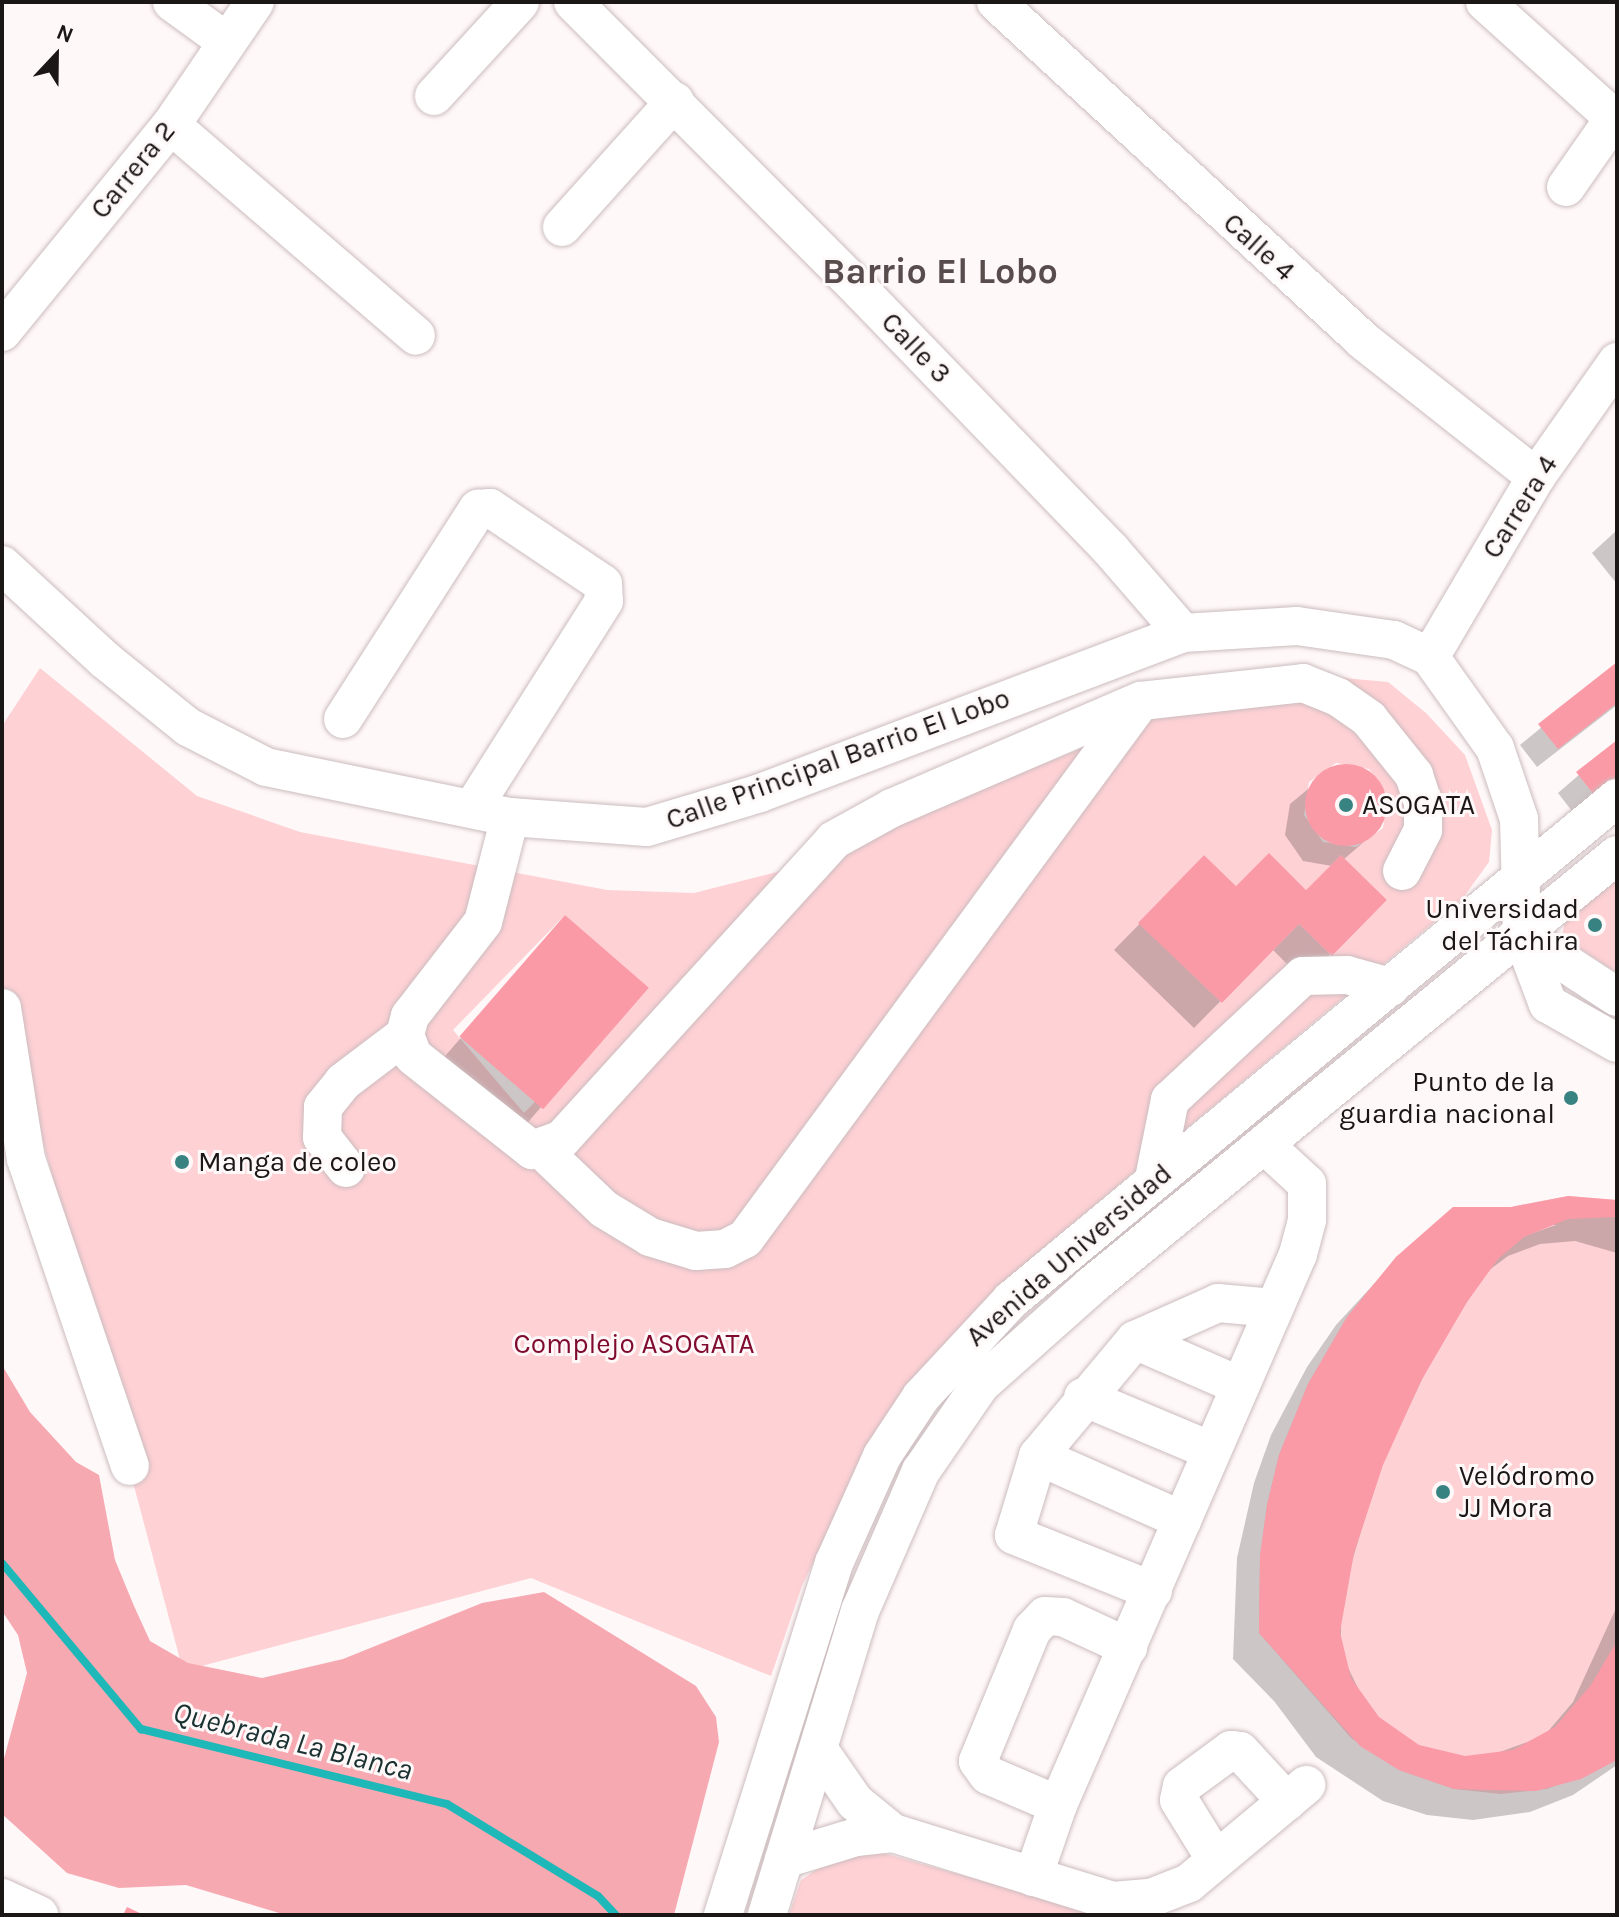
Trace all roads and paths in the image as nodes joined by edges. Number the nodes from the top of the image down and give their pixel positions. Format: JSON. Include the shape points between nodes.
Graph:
{"nodes":[{"id":1,"x":172,"y":2,"type":"edge"},
{"id":2,"x":255,"y":2,"type":"edge"},
{"id":3,"x":520,"y":2,"type":"edge"},
{"id":4,"x":573,"y":2,"type":"edge"},
{"id":5,"x":996,"y":2,"type":"edge"},
{"id":6,"x":1485,"y":2,"type":"edge"},
{"id":7,"x":227,"y":42,"type":"junction"},
{"id":8,"x":434,"y":96,"type":"dead end"},
{"id":9,"x":675,"y":101,"type":"junction"},
{"id":10,"x":1615,"y":116,"type":"edge"},
{"id":11,"x":171,"y":125,"type":"junction"},
{"id":12,"x":1566,"y":187,"type":"dead end"},
{"id":13,"x":562,"y":227,"type":"dead end"},
{"id":14,"x":2,"y":332,"type":"edge"},
{"id":15,"x":416,"y":336,"type":"dead end"},
{"id":16,"x":1614,"y":373,"type":"edge"},
{"id":17,"x":1536,"y":477,"type":"junction"},
{"id":18,"x":6,"y":579,"type":"edge"},
{"id":19,"x":1183,"y":633,"type":"junction"},
{"id":20,"x":1430,"y":657,"type":"junction"},
{"id":21,"x":1141,"y":701,"type":"junction"},
{"id":22,"x":343,"y":719,"type":"dead end"},
{"id":23,"x":1617,"y":798,"type":"edge"},
{"id":24,"x":472,"y":809,"type":"junction"},
{"id":25,"x":510,"y":817,"type":"junction"},
{"id":26,"x":1617,"y":855,"type":"edge"},
{"id":27,"x":1402,"y":871,"type":"dead end"},
{"id":28,"x":1524,"y":873,"type":"junction"},
{"id":29,"x":1522,"y":935,"type":"junction"},
{"id":30,"x":1390,"y":987,"type":"junction"},
{"id":31,"x":1617,"y":997,"type":"edge"},
{"id":32,"x":2,"y":1008,"type":"edge"},
{"id":33,"x":405,"y":1035,"type":"junction"},
{"id":34,"x":1617,"y":1043,"type":"edge"},
{"id":35,"x":1266,"y":1146,"type":"junction"},
{"id":36,"x":542,"y":1150,"type":"junction"},
{"id":37,"x":346,"y":1168,"type":"dead end"},
{"id":38,"x":1154,"y":1179,"type":"junction"},
{"id":39,"x":1274,"y":1308,"type":"junction"},
{"id":40,"x":1135,"y":1340,"type":"junction"},
{"id":41,"x":1238,"y":1385,"type":"junction"},
{"id":42,"x":1083,"y":1397,"type":"junction"},
{"id":43,"x":1209,"y":1450,"type":"junction"},
{"id":44,"x":1038,"y":1456,"type":"junction"},
{"id":45,"x":130,"y":1466,"type":"dead end"},
{"id":46,"x":1182,"y":1520,"type":"junction"},
{"id":47,"x":1153,"y":1591,"type":"junction"},
{"id":48,"x":1128,"y":1647,"type":"junction"},
{"id":49,"x":819,"y":1750,"type":"junction"},
{"id":50,"x":1058,"y":1805,"type":"junction"},
{"id":51,"x":893,"y":1833,"type":"junction"},
{"id":52,"x":784,"y":1859,"type":"junction"},
{"id":53,"x":1216,"y":1860,"type":"junction"},
{"id":54,"x":1033,"y":1877,"type":"junction"},
{"id":55,"x":2,"y":1898,"type":"edge"},
{"id":56,"x":39,"y":1915,"type":"edge"},
{"id":57,"x":723,"y":1915,"type":"edge"},
{"id":58,"x":767,"y":1915,"type":"edge"}],
"edges":[{"from":1,"to":7,"type":"street"},
{"from":2,"to":7,"type":"street","name":"Carrera 2"},
{"from":3,"to":8,"type":"street"},
{"from":4,"to":9,"type":"street","name":"Calle 3"},
{"from":5,"to":17,"type":"street","name":"Calle 4","via":[[1365,342]]},
{"from":6,"to":10,"type":"street"},
{"from":7,"to":11,"type":"street","name":"Carrera 2"},
{"from":9,"to":13,"type":"street"},
{"from":9,"to":19,"type":"street","name":"Calle 3","via":[[1111,550]]},
{"from":10,"to":12,"type":"street"},
{"from":11,"to":14,"type":"street","name":"Carrera 2"},
{"from":11,"to":15,"type":"street"},
{"from":16,"to":17,"type":"street","name":"Carrera 4"},
{"from":17,"to":20,"type":"street","name":"Carrera 4"},
{"from":18,"to":24,"type":"street","name":"Calle Principal Barrio El Lobo","via":[[188,727],[266,767]]},
{"from":19,"to":20,"type":"street","name":"Calle Principal Barrio El Lobo","via":[[1248,626],[1345,630],[1394,640]]},
{"from":19,"to":25,"type":"street","name":"Calle Principal Barrio El Lobo","via":[[773,789],[647,827]]},
{"from":20,"to":28,"type":"street","name":"Calle Principal Barrio El Lobo","via":[[1495,748],[1519,819]]},
{"from":21,"to":27,"type":"street","via":[[1303,683],[1338,697],[1369,719],[1414,775],[1423,802],[1423,830]]},
{"from":21,"to":36,"type":"street","via":[[892,808],[834,840],[562,1139]]},
{"from":21,"to":36,"type":"street","via":[[745,1239],[725,1249],[696,1251],[650,1237],[604,1209]]},
{"from":22,"to":24,"type":"street","via":[[478,509],[490,508],[603,584],[604,601]]},
{"from":23,"to":28,"type":"street","name":"Avenida Universidad"},
{"from":24,"to":25,"type":"street","name":"Calle Principal Barrio El Lobo"},
{"from":25,"to":33,"type":"street","via":[[483,922],[410,1016]]},
{"from":26,"to":29,"type":"street","name":"Avenida Universidad"},
{"from":28,"to":29,"type":"street","name":"Calle Principal Barrio El Lobo"},
{"from":28,"to":30,"type":"street","name":"Avenida Universidad"},
{"from":29,"to":31,"type":"street"},
{"from":29,"to":34,"type":"street","via":[[1548,1004]]},
{"from":29,"to":35,"type":"street","name":"Avenida Universidad"},
{"from":30,"to":38,"type":"street","name":"Avenida Universidad"},
{"from":30,"to":38,"type":"street","via":[[1347,975],[1303,976],[1170,1100]]},
{"from":32,"to":45,"type":"street","via":[[26,1159]]},
{"from":33,"to":36,"type":"street","via":[[413,1056],[522,1145]]},
{"from":33,"to":37,"type":"street","via":[[343,1082],[323,1107],[322,1137]]},
{"from":35,"to":39,"type":"street","via":[[1307,1184],[1307,1220]]},
{"from":35,"to":49,"type":"street","name":"Avenida Universidad","via":[[1025,1344],[980,1385],[950,1425],[921,1471],[860,1611]]},
{"from":38,"to":57,"type":"street","name":"Avenida Universidad","via":[[1011,1300],[961,1350],[882,1456],[834,1563]]},
{"from":39,"to":40,"type":"street","via":[[1218,1303]]},
{"from":39,"to":41,"type":"street"},
{"from":40,"to":41,"type":"street"},
{"from":40,"to":42,"type":"street"},
{"from":41,"to":43,"type":"street"},
{"from":42,"to":43,"type":"street"},
{"from":42,"to":44,"type":"street"},
{"from":43,"to":46,"type":"street"},
{"from":44,"to":46,"type":"street"},
{"from":44,"to":47,"type":"street","via":[[1014,1535]]},
{"from":46,"to":47,"type":"street"},
{"from":47,"to":48,"type":"street"},
{"from":48,"to":50,"type":"street"},
{"from":48,"to":50,"type":"street","via":[[1063,1617],[1045,1616],[1032,1630],[978,1761],[988,1775]]},
{"from":49,"to":51,"type":"street","via":[[855,1802]]},
{"from":49,"to":52,"type":"street","name":"Avenida Universidad"},
{"from":50,"to":54,"type":"street"},
{"from":51,"to":52,"type":"street","via":[[856,1837]]},
{"from":51,"to":54,"type":"street"},
{"from":52,"to":58,"type":"street","name":"Avenida Universidad"},
{"from":53,"to":53,"type":"street","via":[[1296,1793],[1240,1751],[1231,1750],[1182,1786],[1179,1800]]},
{"from":53,"to":54,"type":"street","via":[[1189,1883],[1151,1898],[1113,1901]]},
{"from":55,"to":56,"type":"street"}]}
